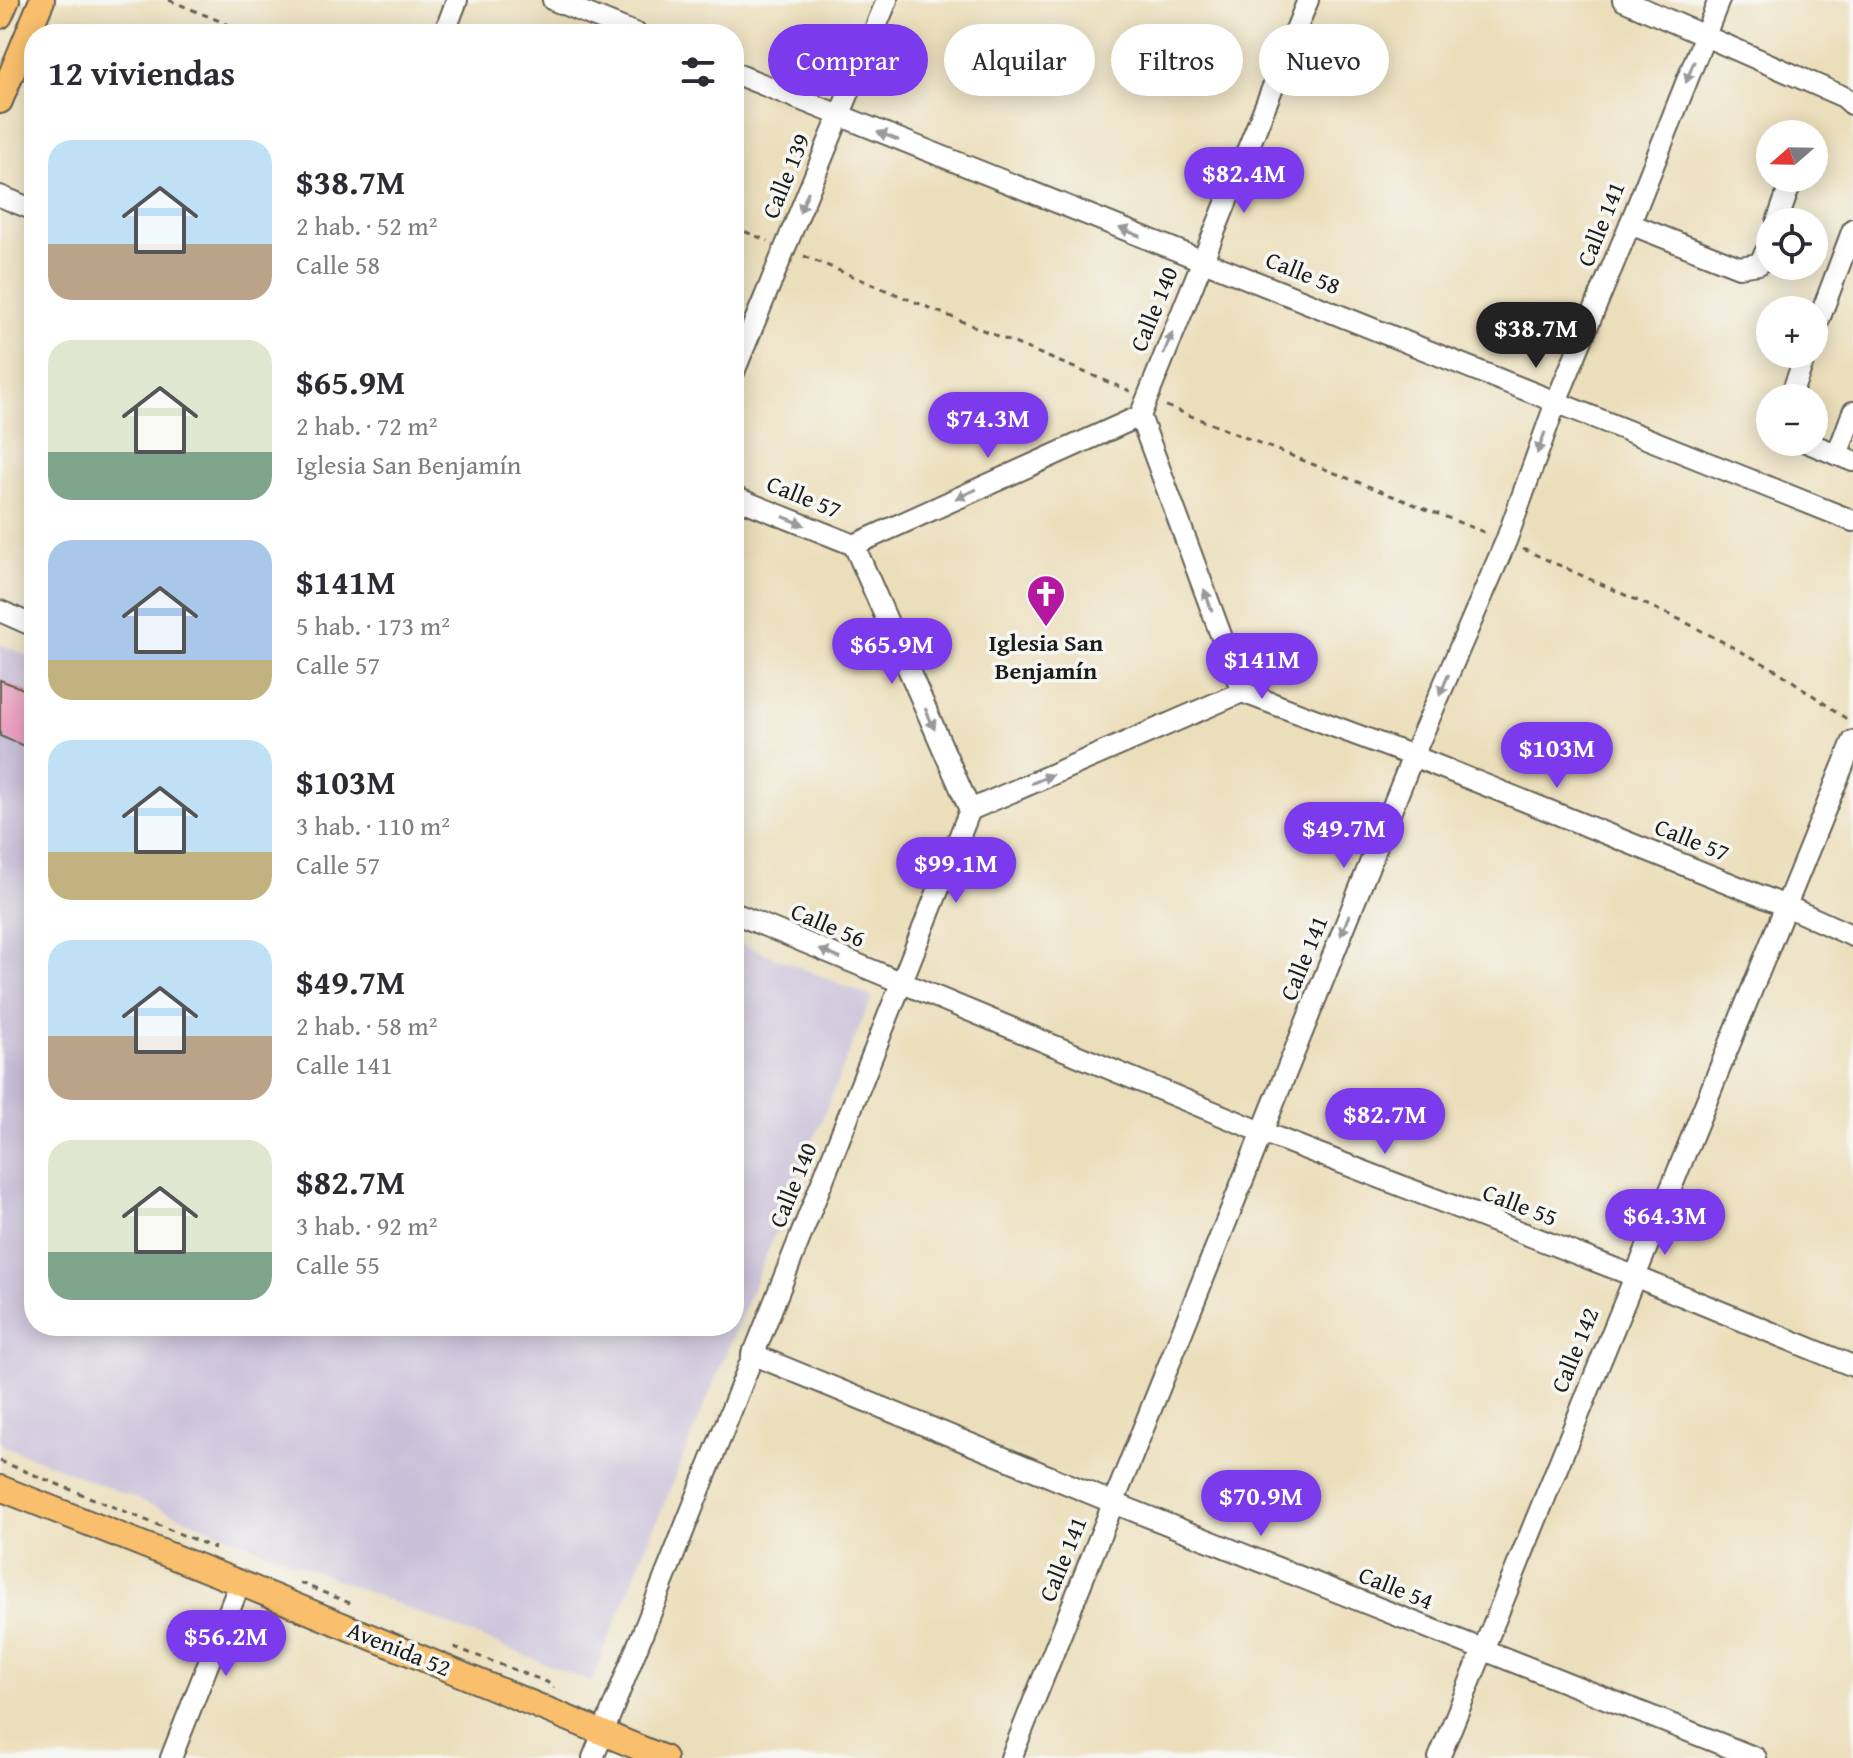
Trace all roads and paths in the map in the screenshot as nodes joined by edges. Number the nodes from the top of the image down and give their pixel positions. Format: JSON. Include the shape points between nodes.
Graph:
{"nodes":[{"id":1,"x":7,"y":0,"type":"edge"},
{"id":2,"x":42,"y":0,"type":"edge"},
{"id":3,"x":169,"y":0,"type":"edge"},
{"id":4,"x":457,"y":0,"type":"edge"},
{"id":5,"x":553,"y":0,"type":"edge"},
{"id":6,"x":887,"y":0,"type":"edge"},
{"id":7,"x":1308,"y":0,"type":"edge"},
{"id":8,"x":1623,"y":0,"type":"edge"},
{"id":9,"x":1719,"y":0,"type":"edge"},
{"id":10,"x":0,"y":16,"type":"edge"},
{"id":11,"x":32,"y":24,"type":"edge"},
{"id":12,"x":227,"y":24,"type":"edge"},
{"id":13,"x":448,"y":24,"type":"edge"},
{"id":14,"x":612,"y":24,"type":"edge"},
{"id":15,"x":1704,"y":34,"type":"junction"},
{"id":16,"x":24,"y":43,"type":"edge"},
{"id":17,"x":744,"y":77,"type":"edge"},
{"id":18,"x":0,"y":101,"type":"edge"},
{"id":19,"x":1853,"y":105,"type":"edge"},
{"id":20,"x":839,"y":116,"type":"junction"},
{"id":21,"x":0,"y":196,"type":"edge"},
{"id":22,"x":24,"y":206,"type":"edge"},
{"id":23,"x":1630,"y":224,"type":"junction"},
{"id":24,"x":1853,"y":229,"type":"edge"},
{"id":25,"x":744,"y":231,"type":"edge"},
{"id":26,"x":785,"y":248,"type":"junction"},
{"id":27,"x":1202,"y":260,"type":"junction"},
{"id":28,"x":1756,"y":264,"type":"edge"},
{"id":29,"x":1828,"y":296,"type":"edge"},
{"id":30,"x":744,"y":348,"type":"edge"},
{"id":31,"x":1556,"y":402,"type":"junction"},
{"id":32,"x":1143,"y":407,"type":"junction"},
{"id":33,"x":1853,"y":412,"type":"edge"},
{"id":34,"x":1845,"y":458,"type":"edge"},
{"id":35,"x":744,"y":501,"type":"edge"},
{"id":36,"x":1853,"y":521,"type":"edge"},
{"id":37,"x":1506,"y":541,"type":"junction"},
{"id":38,"x":854,"y":545,"type":"junction"},
{"id":39,"x":0,"y":611,"type":"edge"},
{"id":40,"x":24,"y":622,"type":"edge"},
{"id":41,"x":1242,"y":692,"type":"junction"},
{"id":42,"x":1853,"y":723,"type":"edge"},
{"id":43,"x":1853,"y":741,"type":"edge"},
{"id":44,"x":1413,"y":756,"type":"junction"},
{"id":45,"x":970,"y":810,"type":"junction"},
{"id":46,"x":1786,"y":906,"type":"junction"},
{"id":47,"x":744,"y":917,"type":"edge"},
{"id":48,"x":1853,"y":936,"type":"edge"},
{"id":49,"x":902,"y":984,"type":"junction"},
{"id":50,"x":1262,"y":1132,"type":"junction"},
{"id":51,"x":1634,"y":1276,"type":"junction"},
{"id":52,"x":752,"y":1354,"type":"junction"},
{"id":53,"x":1853,"y":1366,"type":"edge"},
{"id":54,"x":0,"y":1488,"type":"edge"},
{"id":55,"x":1114,"y":1503,"type":"junction"},
{"id":56,"x":240,"y":1583,"type":"junction"},
{"id":57,"x":1481,"y":1650,"type":"junction"},
{"id":58,"x":603,"y":1733,"type":"junction"},
{"id":59,"x":171,"y":1758,"type":"edge"},
{"id":60,"x":593,"y":1758,"type":"edge"},
{"id":61,"x":664,"y":1758,"type":"edge"},
{"id":62,"x":1011,"y":1758,"type":"edge"},
{"id":63,"x":1439,"y":1758,"type":"edge"},
{"id":64,"x":1756,"y":1758,"type":"edge"}],
"edges":[{"from":1,"to":10,"type":"main road"},
{"from":2,"to":11,"type":"main road"},
{"from":3,"to":12,"type":"path"},
{"from":4,"to":13,"type":"street"},
{"from":5,"to":14,"type":"street"},
{"from":6,"to":20,"type":"street","name":"Calle 139"},
{"from":7,"to":27,"type":"street","name":"Calle 140"},
{"from":8,"to":15,"type":"street"},
{"from":9,"to":15,"type":"street","name":"Calle 141"},
{"from":15,"to":19,"type":"street"},
{"from":15,"to":23,"type":"street","name":"Calle 141","one_way":true},
{"from":16,"to":18,"type":"main road"},
{"from":17,"to":20,"type":"street","name":"Calle 58"},
{"from":20,"to":26,"type":"street","name":"Calle 139","one_way":true},
{"from":27,"to":20,"type":"street","name":"Calle 58","one_way":true},
{"from":21,"to":22,"type":"street"},
{"from":23,"to":28,"type":"street","via":[[1739,267]]},
{"from":23,"to":31,"type":"street","name":"Calle 141"},
{"from":24,"to":29,"type":"street"},
{"from":25,"to":26,"type":"path"},
{"from":26,"to":30,"type":"street","name":"Calle 139"},
{"from":26,"to":32,"type":"path"},
{"from":27,"to":31,"type":"street","name":"Calle 58"},
{"from":32,"to":27,"type":"street","name":"Calle 140","one_way":true},
{"from":31,"to":36,"type":"street","name":"Calle 58"},
{"from":31,"to":37,"type":"street","name":"Calle 141","one_way":true},
{"from":32,"to":37,"type":"path"},
{"from":32,"to":38,"type":"street","one_way":true},
{"from":41,"to":32,"type":"street","one_way":true},
{"from":33,"to":34,"type":"street"},
{"from":35,"to":38,"type":"street","name":"Calle 57","one_way":true},
{"from":37,"to":42,"type":"path","via":[[1683,621],[1764,664]]},
{"from":37,"to":44,"type":"street","name":"Calle 141","one_way":true},
{"from":38,"to":45,"type":"street","one_way":true},
{"from":39,"to":40,"type":"street"},
{"from":41,"to":44,"type":"street","name":"Calle 57"},
{"from":45,"to":41,"type":"street","one_way":true},
{"from":43,"to":46,"type":"street","name":"Calle 142"},
{"from":44,"to":46,"type":"street","name":"Calle 57"},
{"from":44,"to":50,"type":"street","name":"Calle 141","one_way":true},
{"from":45,"to":49,"type":"street","name":"Calle 140"},
{"from":46,"to":48,"type":"street","name":"Calle 57"},
{"from":46,"to":51,"type":"street","name":"Calle 142"},
{"from":49,"to":47,"type":"street","name":"Calle 56","one_way":true},
{"from":49,"to":50,"type":"street","name":"Calle 55"},
{"from":49,"to":52,"type":"street","name":"Calle 140"},
{"from":50,"to":51,"type":"street","name":"Calle 55"},
{"from":50,"to":55,"type":"street","name":"Calle 141"},
{"from":51,"to":53,"type":"street","name":"Calle 55"},
{"from":51,"to":57,"type":"street","name":"Calle 142"},
{"from":52,"to":55,"type":"street","name":"Calle 54"},
{"from":52,"to":58,"type":"street","name":"Calle 140"},
{"from":54,"to":56,"type":"main road","name":"Avenida 52"},
{"from":55,"to":57,"type":"street","name":"Calle 54"},
{"from":55,"to":62,"type":"street","name":"Calle 141"},
{"from":56,"to":58,"type":"main road","name":"Avenida 52"},
{"from":56,"to":59,"type":"street"},
{"from":57,"to":63,"type":"street","name":"Calle 142"},
{"from":57,"to":64,"type":"street","name":"Calle 54"},
{"from":58,"to":60,"type":"street","name":"Calle 140"},
{"from":58,"to":61,"type":"main road","name":"Avenida 52"}]}
